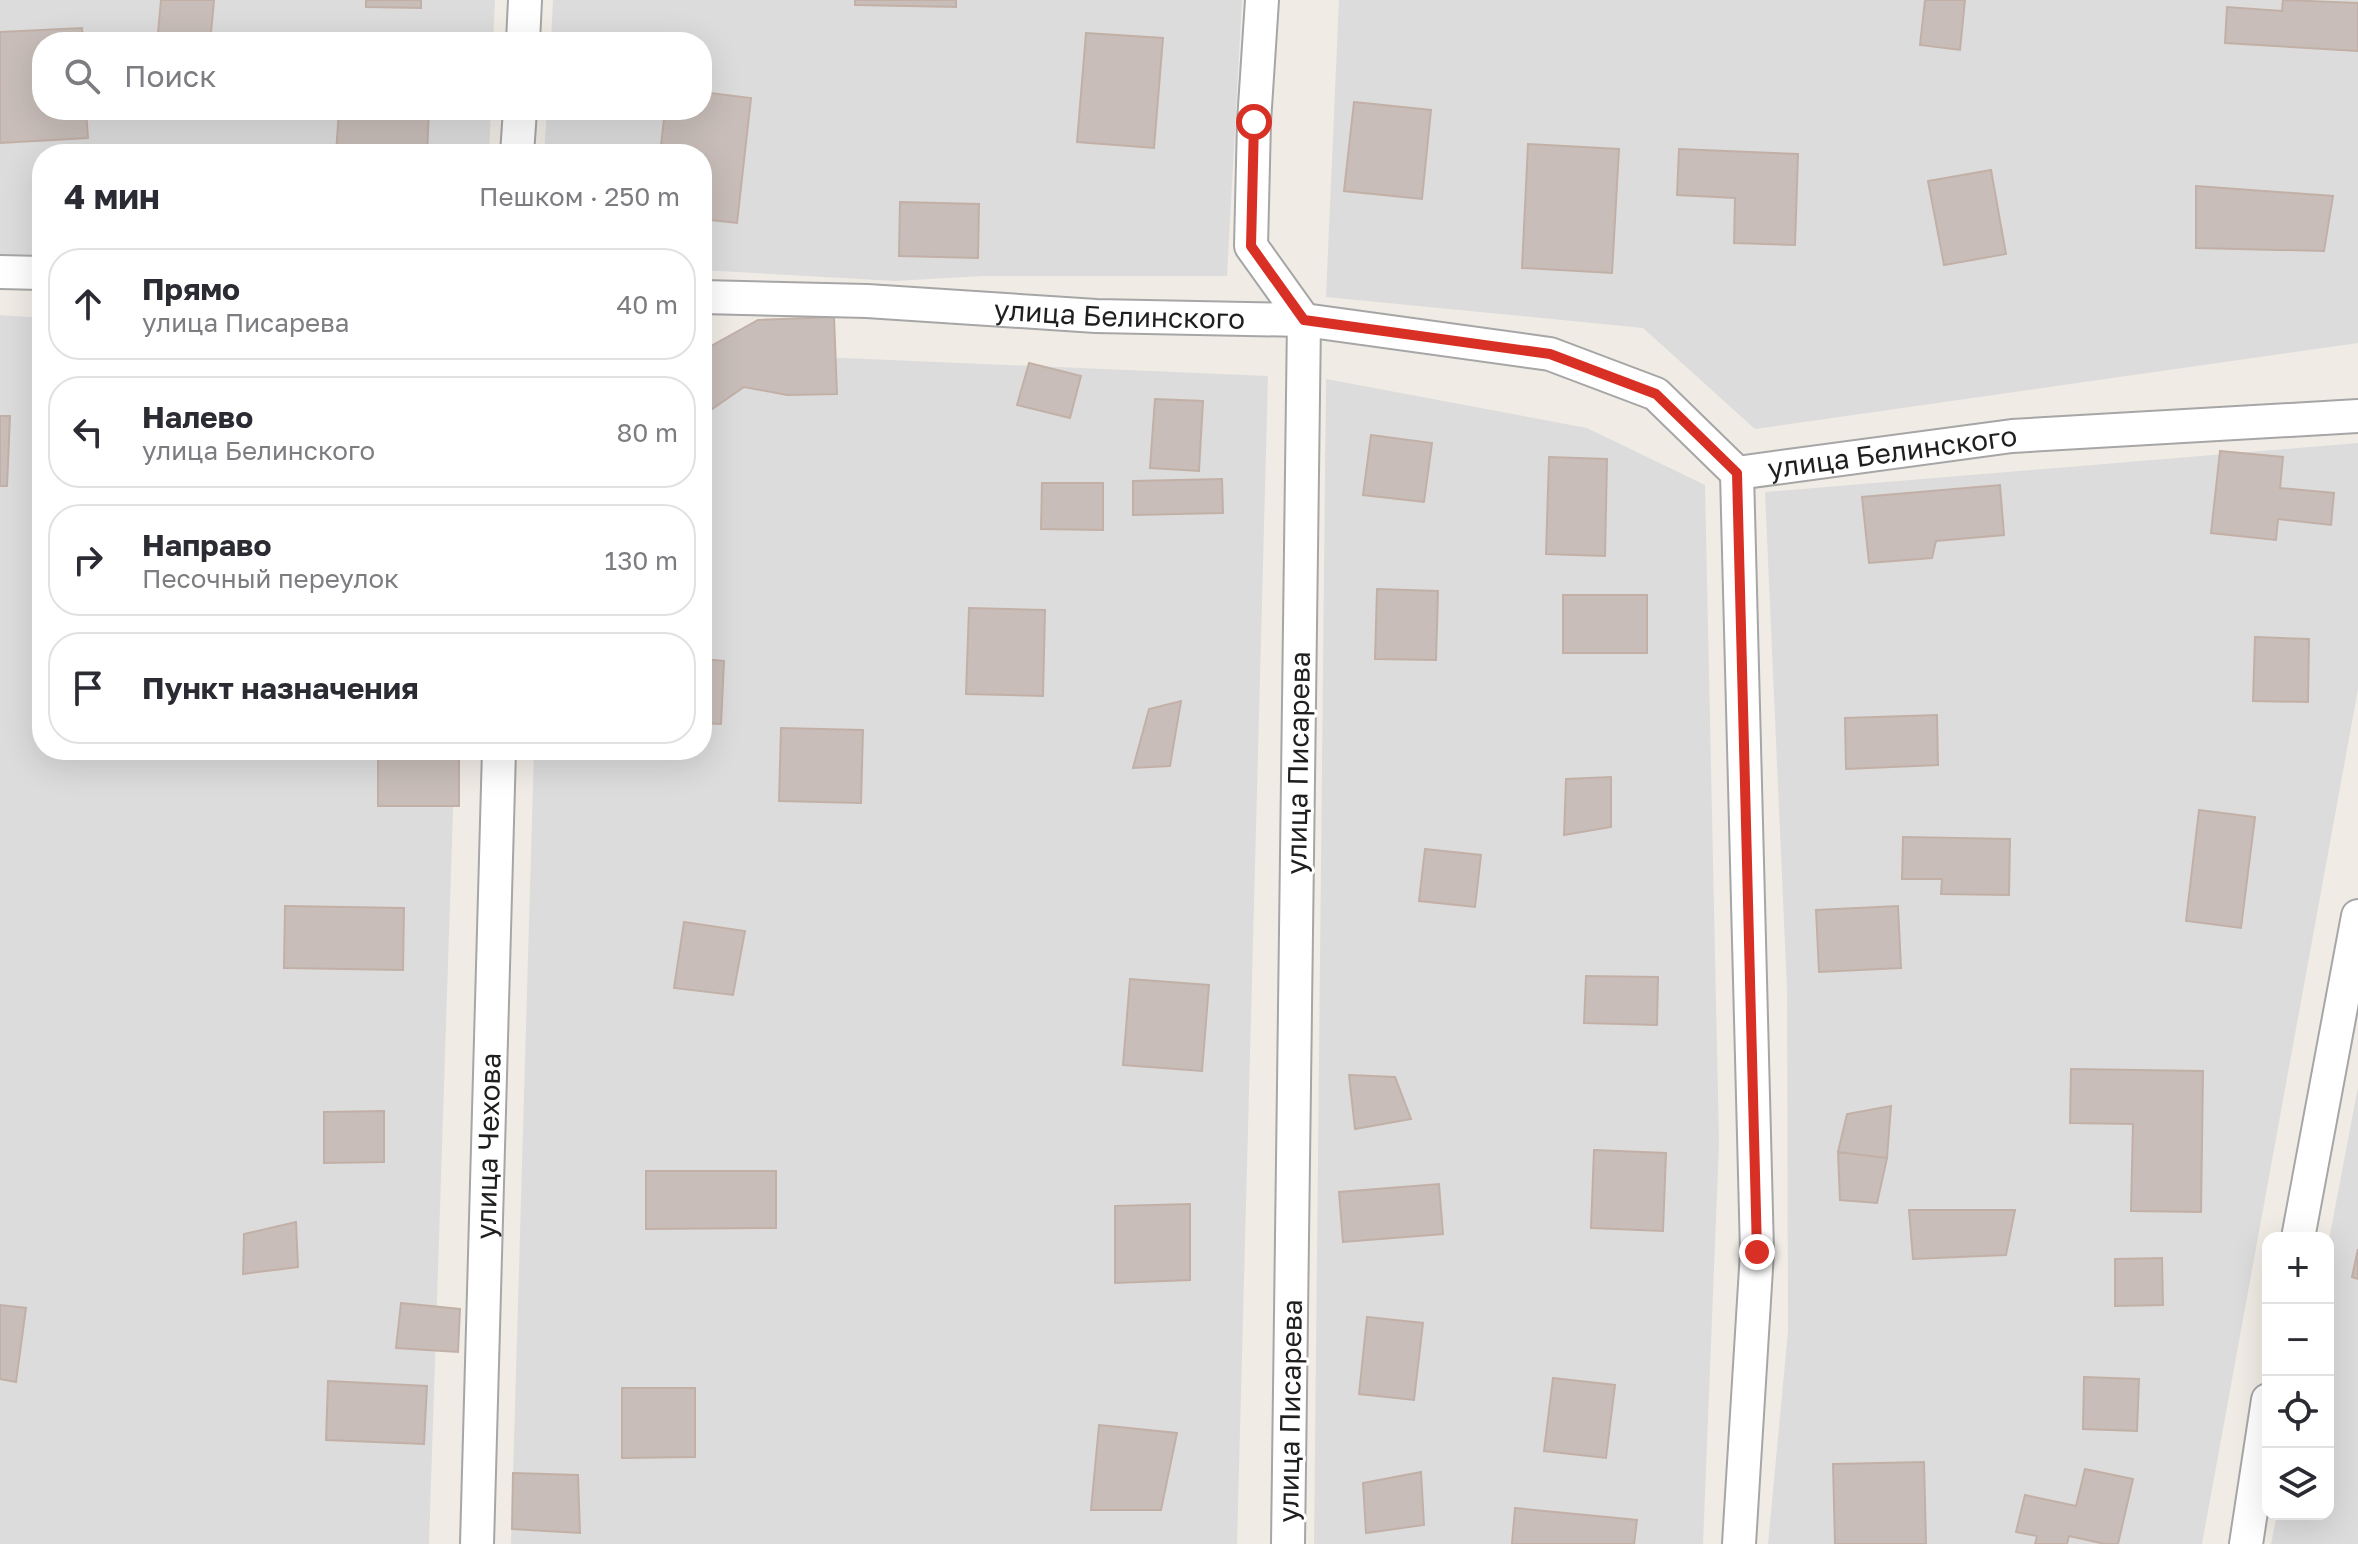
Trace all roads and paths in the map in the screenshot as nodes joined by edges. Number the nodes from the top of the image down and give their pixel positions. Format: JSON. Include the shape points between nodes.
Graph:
{"nodes":[{"id":1,"x":525,"y":0,"type":"edge"},
{"id":2,"x":1262,"y":0,"type":"edge"},
{"id":3,"x":523,"y":32,"type":"edge"},
{"id":4,"x":519,"y":120,"type":"edge"},
{"id":5,"x":518,"y":144,"type":"edge"},
{"id":6,"x":0,"y":272,"type":"edge"},
{"id":7,"x":32,"y":273,"type":"edge"},
{"id":8,"x":712,"y":297,"type":"edge"},
{"id":9,"x":1304,"y":320,"type":"junction"},
{"id":10,"x":2358,"y":416,"type":"edge"},
{"id":11,"x":1737,"y":473,"type":"junction"},
{"id":12,"x":499,"y":760,"type":"edge"},
{"id":13,"x":2358,"y":916,"type":"edge"},
{"id":14,"x":2299,"y":1232,"type":"edge"},
{"id":15,"x":2262,"y":1439,"type":"edge"},
{"id":16,"x":477,"y":1544,"type":"edge"},
{"id":17,"x":1288,"y":1544,"type":"edge"},
{"id":18,"x":1739,"y":1544,"type":"edge"},
{"id":19,"x":2246,"y":1544,"type":"edge"}],
"edges":[{"from":1,"to":3,"type":"street"},
{"from":2,"to":9,"type":"street","via":[[1251,246]]},
{"from":4,"to":5,"type":"street"},
{"from":6,"to":7,"type":"street"},
{"from":8,"to":9,"type":"street","name":"улица Белинского"},
{"from":9,"to":11,"type":"street","name":"улица Белинского","via":[[1550,354],[1656,394]]},
{"from":9,"to":17,"type":"street","name":"улица Писарева"},
{"from":10,"to":11,"type":"street","name":"улица Белинского","via":[[2012,436]]},
{"from":11,"to":18,"type":"street","via":[[1757,1252]]},
{"from":12,"to":16,"type":"street","name":"улица Чехова"},
{"from":13,"to":14,"type":"street"},
{"from":15,"to":19,"type":"street"}]}
